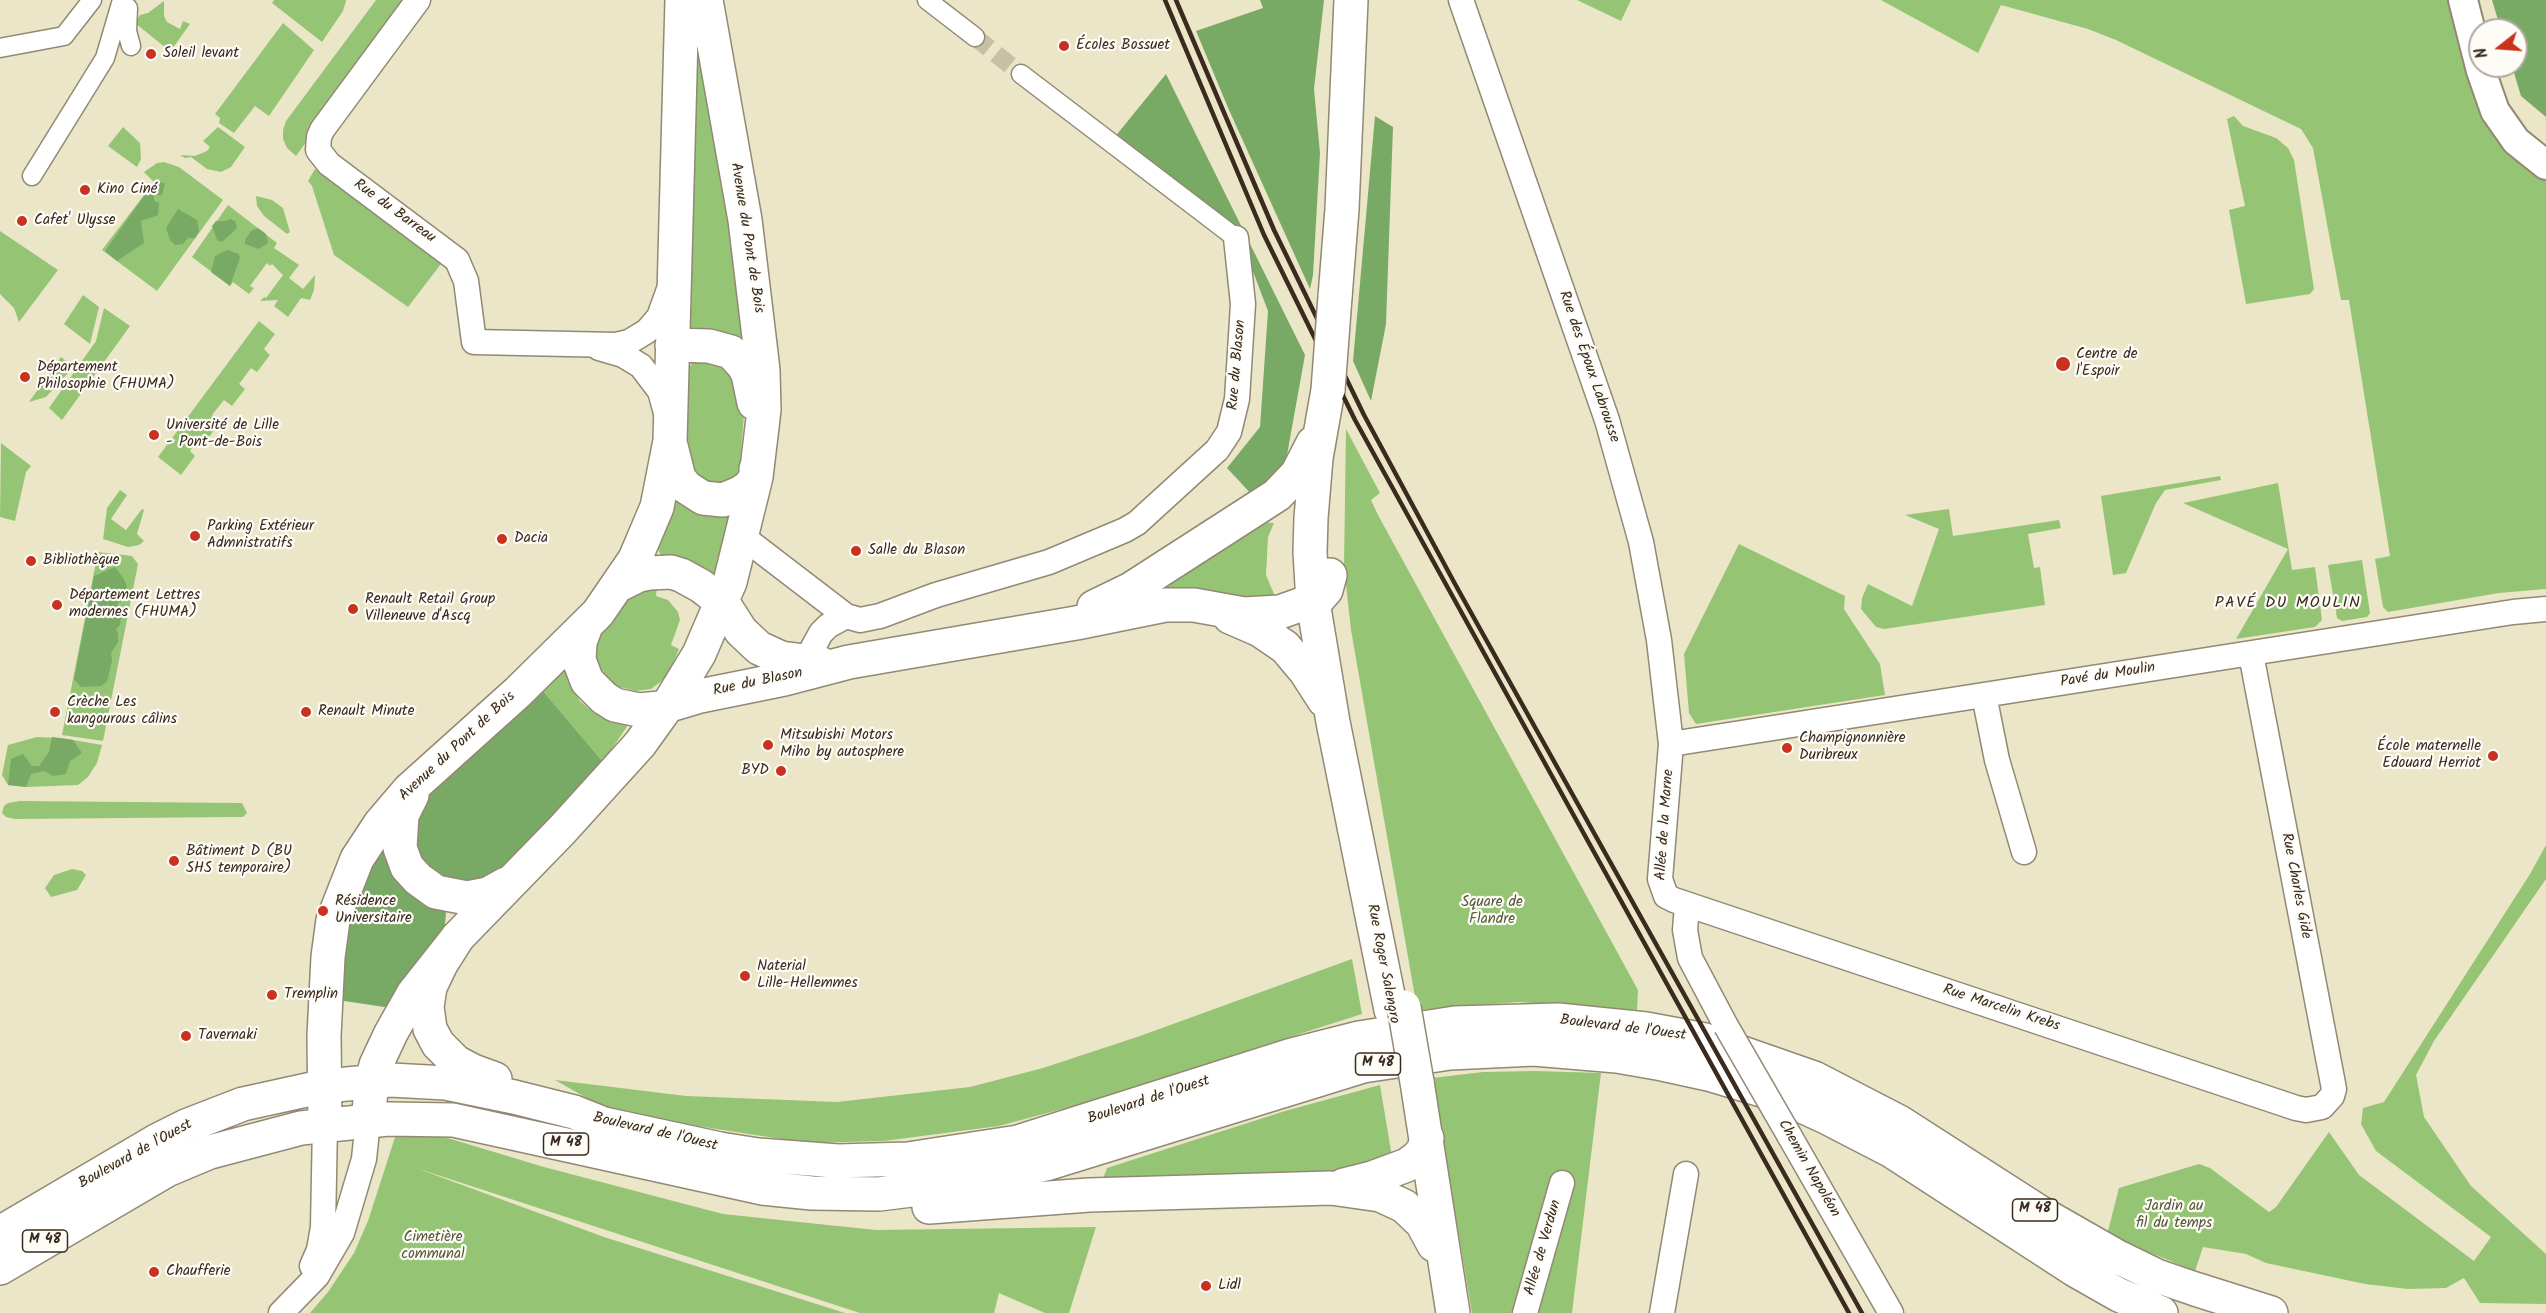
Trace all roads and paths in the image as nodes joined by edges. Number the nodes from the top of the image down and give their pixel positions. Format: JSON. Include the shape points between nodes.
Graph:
{"nodes":[{"id":1,"x":92,"y":0,"type":"edge"},
{"id":2,"x":122,"y":0,"type":"edge"},
{"id":3,"x":128,"y":0,"type":"edge"},
{"id":4,"x":418,"y":0,"type":"edge"},
{"id":5,"x":682,"y":0,"type":"edge"},
{"id":6,"x":706,"y":0,"type":"edge"},
{"id":7,"x":927,"y":0,"type":"edge"},
{"id":8,"x":1351,"y":0,"type":"edge"},
{"id":9,"x":1370,"y":0,"type":"edge"},
{"id":10,"x":1461,"y":0,"type":"edge"},
{"id":11,"x":2463,"y":0,"type":"edge"},
{"id":12,"x":975,"y":37,"type":"tunnel mouth"},
{"id":13,"x":5,"y":46,"type":"edge"},
{"id":14,"x":131,"y":46,"type":"dead end"},
{"id":15,"x":1021,"y":74,"type":"tunnel mouth"},
{"id":16,"x":2546,"y":165,"type":"edge"},
{"id":17,"x":32,"y":176,"type":"dead end"},
{"id":18,"x":1342,"y":208,"type":"junction"},
{"id":19,"x":1236,"y":238,"type":"joint"},
{"id":20,"x":666,"y":331,"type":"junction"},
{"id":21,"x":591,"y":346,"type":"junction"},
{"id":22,"x":1325,"y":404,"type":"junction"},
{"id":23,"x":670,"y":441,"type":"junction"},
{"id":24,"x":756,"y":477,"type":"junction"},
{"id":25,"x":1235,"y":522,"type":"junction"},
{"id":26,"x":1310,"y":529,"type":"junction"},
{"id":27,"x":743,"y":537,"type":"junction"},
{"id":28,"x":1324,"y":580,"type":"junction"},
{"id":29,"x":619,"y":585,"type":"junction"},
{"id":30,"x":723,"y":603,"type":"junction"},
{"id":31,"x":2546,"y":609,"type":"edge"},
{"id":32,"x":1215,"y":610,"type":"junction"},
{"id":33,"x":846,"y":616,"type":"junction"},
{"id":34,"x":586,"y":626,"type":"junction"},
{"id":35,"x":1030,"y":629,"type":"junction"},
{"id":36,"x":2251,"y":654,"type":"junction"},
{"id":37,"x":805,"y":662,"type":"junction"},
{"id":38,"x":849,"y":662,"type":"junction"},
{"id":39,"x":1984,"y":695,"type":"junction"},
{"id":40,"x":668,"y":705,"type":"junction"},
{"id":41,"x":1334,"y":722,"type":"junction"},
{"id":42,"x":1671,"y":744,"type":"junction"},
{"id":43,"x":425,"y":776,"type":"junction"},
{"id":44,"x":2024,"y":852,"type":"dead end"},
{"id":45,"x":511,"y":881,"type":"junction"},
{"id":46,"x":1687,"y":905,"type":"junction"},
{"id":47,"x":458,"y":937,"type":"junction"},
{"id":48,"x":1397,"y":1008,"type":"junction"},
{"id":49,"x":370,"y":1101,"type":"junction"},
{"id":50,"x":325,"y":1106,"type":"junction"},
{"id":51,"x":2315,"y":1109,"type":"joint"},
{"id":52,"x":574,"y":1113,"type":"junction"},
{"id":53,"x":604,"y":1124,"type":"junction"},
{"id":54,"x":1422,"y":1148,"type":"junction"},
{"id":55,"x":1686,"y":1174,"type":"dead end"},
{"id":56,"x":1562,"y":1183,"type":"dead end"},
{"id":57,"x":762,"y":1188,"type":"junction"},
{"id":58,"x":1331,"y":1188,"type":"junction"},
{"id":59,"x":0,"y":1233,"type":"edge"},
{"id":60,"x":1434,"y":1245,"type":"junction"},
{"id":61,"x":0,"y":1268,"type":"edge"},
{"id":62,"x":289,"y":1305,"type":"edge"},
{"id":63,"x":1447,"y":1313,"type":"edge"},
{"id":64,"x":1453,"y":1313,"type":"edge"},
{"id":65,"x":1525,"y":1313,"type":"edge"},
{"id":66,"x":1662,"y":1313,"type":"edge"},
{"id":67,"x":1891,"y":1313,"type":"edge"},
{"id":68,"x":2161,"y":1313,"type":"edge"},
{"id":69,"x":2271,"y":1313,"type":"edge"}],
"edges":[{"from":1,"to":13,"type":"street","via":[[64,36]]},
{"from":2,"to":17,"type":"street","via":[[105,58]]},
{"from":3,"to":14,"type":"street","via":[[127,31]]},
{"from":4,"to":21,"type":"street","name":"Rue du Barreau","via":[[322,130],[318,150],[329,164],[457,260],[466,281],[474,342]]},
{"from":5,"to":20,"type":"main road","name":"Avenue du Pont de Bois","via":[[677,190]]},
{"from":6,"to":24,"type":"main road","name":"Avenue du Pont de Bois","via":[[745,220],[762,345],[764,410]]},
{"from":7,"to":12,"type":"street"},
{"from":8,"to":18,"type":"main road"},
{"from":9,"to":18,"type":"main road"},
{"from":10,"to":42,"type":"street","name":"Rue des Époux Labrousse","via":[[1621,464],[1650,589]]},
{"from":11,"to":16,"type":"street","via":[[2495,111],[2516,141]]},
{"from":15,"to":19,"type":"street","name":"Rue du Blason"},
{"from":18,"to":22,"type":"main road","bridge":true},
{"from":19,"to":33,"type":"street","name":"Rue du Blason","via":[[1243,303],[1237,399],[1229,432],[1217,450],[1137,523],[1109,538],[1029,569],[880,615],[860,620]]},
{"from":20,"to":21,"type":"street","name":"Rue du Barreau","via":[[616,345]]},
{"from":20,"to":23,"type":"main road","name":"Avenue du Pont de Bois"},
{"from":20,"to":24,"type":"main road","name":"Avenue du Pont de Bois","via":[[721,348],[743,364],[752,385]]},
{"from":21,"to":23,"type":"street","name":"Rue du Barreau","via":[[623,355],[649,374],[660,391]]},
{"from":22,"to":25,"type":"main road","name":"Rue du Blason","via":[[1307,457],[1292,480],[1270,500]]},
{"from":22,"to":26,"type":"main road"},
{"from":22,"to":28,"type":"main road"},
{"from":23,"to":24,"type":"main road","name":"Avenue du Pont de Bois","via":[[680,478],[703,498],[730,498],[749,487]]},
{"from":23,"to":29,"type":"main road","name":"Avenue du Pont de Bois","via":[[652,524]]},
{"from":24,"to":27,"type":"main road","name":"Avenue du Pont de Bois"},
{"from":25,"to":26,"type":"main road","name":"Rue du Blason","via":[[1274,514],[1294,519]]},
{"from":25,"to":35,"type":"main road","name":"Rue du Blason","via":[[1121,595]]},
{"from":26,"to":28,"type":"main road"},
{"from":27,"to":30,"type":"main road","name":"Avenue du Pont de Bois"},
{"from":27,"to":33,"type":"street"},
{"from":28,"to":32,"type":"main road","name":"Rue du Blason","via":[[1272,614]]},
{"from":28,"to":41,"type":"main road"},
{"from":28,"to":48,"type":"main road","name":"Rue Roger Salengro","via":[[1368,806]]},
{"from":29,"to":30,"type":"main road","via":[[639,575],[671,572],[690,579]]},
{"from":29,"to":34,"type":"main road","name":"Avenue du Pont de Bois"},
{"from":29,"to":40,"type":"main road","via":[[652,579],[670,581],[686,591],[696,607],[698,624]]},
{"from":30,"to":37,"type":"main road","name":"Rue du Blason","via":[[741,631],[759,648],[781,658]]},
{"from":30,"to":40,"type":"main road","name":"Avenue du Pont de Bois","via":[[699,654]]},
{"from":31,"to":36,"type":"street","name":"Pavé du Moulin"},
{"from":32,"to":35,"type":"main road","name":"Rue du Blason","via":[[1165,605]]},
{"from":32,"to":41,"type":"main road","name":"Rue du Blason","via":[[1260,630],[1285,647],[1311,678]]},
{"from":33,"to":37,"type":"street","name":"Rue du Blason","via":[[821,633]]},
{"from":34,"to":40,"type":"main road","via":[[579,660],[595,691],[625,709],[650,710]]},
{"from":34,"to":43,"type":"main road","name":"Avenue du Pont de Bois"},
{"from":35,"to":38,"type":"main road","name":"Rue du Blason"},
{"from":36,"to":39,"type":"street","name":"Pavé du Moulin"},
{"from":36,"to":51,"type":"street","name":"Rue Charles Gide","via":[[2334,1089],[2328,1102]]},
{"from":37,"to":38,"type":"main road","name":"Rue du Blason"},
{"from":38,"to":40,"type":"main road","name":"Rue du Blason"},
{"from":39,"to":42,"type":"street","name":"Pavé du Moulin"},
{"from":39,"to":44,"type":"street","via":[[1997,760]]},
{"from":40,"to":45,"type":"main road","name":"Avenue du Pont de Bois","via":[[616,772]]},
{"from":41,"to":48,"type":"main road","name":"Rue Roger Salengro"},
{"from":42,"to":46,"type":"street","name":"Allée de la Marne","via":[[1660,879],[1666,896]]},
{"from":43,"to":45,"type":"main road","via":[[407,804],[400,827],[400,848],[407,867],[428,886],[454,897],[489,894]]},
{"from":43,"to":50,"type":"main road","name":"Avenue du Pont de Bois","via":[[380,824],[362,852],[333,920],[324,1036]]},
{"from":45,"to":47,"type":"main road","name":"Avenue du Pont de Bois"},
{"from":46,"to":51,"type":"street","name":"Rue Marcelin Krebs","via":[[2296,1108]]},
{"from":46,"to":67,"type":"street","name":"Chemin Napoléon","bridge":true,"via":[[1685,930],[1690,958]]},
{"from":47,"to":49,"type":"main road","name":"Avenue du Pont de Bois","via":[[405,1007],[384,1047]]},
{"from":47,"to":52,"type":"main road","via":[[434,977],[428,997],[427,1016],[438,1044],[472,1071]]},
{"from":48,"to":54,"type":"main road","name":"Rue Roger Salengro","bridge":true},
{"from":49,"to":50,"type":"main road","name":"Boulevard de l'Ouest","number":"M 48"},
{"from":49,"to":52,"type":"main road","name":"Boulevard de l'Ouest","number":"M 48","via":[[418,1080],[463,1086]]},
{"from":49,"to":53,"type":"main road","via":[[428,1099],[481,1105],[555,1121]]},
{"from":49,"to":57,"type":"main road","name":"Boulevard de l'Ouest","number":"M 48","via":[[422,1118],[467,1121]]},
{"from":49,"to":62,"type":"street","via":[[364,1159],[345,1225],[326,1264]]},
{"from":50,"to":59,"type":"main road","name":"Boulevard de l'Ouest","number":"M 48","via":[[243,1104],[186,1126]]},
{"from":50,"to":61,"type":"main road","name":"Boulevard de l'Ouest","number":"M 48","via":[[301,1128],[210,1152],[157,1175]]},
{"from":50,"to":62,"type":"street","via":[[322,1238],[315,1261]]},
{"from":52,"to":53,"type":"main road","name":"Boulevard de l'Ouest","number":"M 48"},
{"from":53,"to":69,"type":"main road","name":"Boulevard de l'Ouest","number":"M 48","via":[[758,1155],[838,1161],[908,1159],[1018,1142],[1292,1055],[1396,1030],[1489,1020],[1614,1025],[1705,1040],[1814,1078],[1899,1122],[2039,1212],[2116,1256],[2157,1276]]},
{"from":54,"to":58,"type":"main road","via":[[1407,1165]]},
{"from":54,"to":60,"type":"main road","name":"Rue Roger Salengro"},
{"from":54,"to":64,"type":"main road","name":"Rue Roger Salengro"},
{"from":55,"to":66,"type":"street"},
{"from":56,"to":65,"type":"street","name":"Allée de Verdun"},
{"from":57,"to":58,"type":"main road","via":[[812,1201],[882,1207],[943,1207],[1111,1194]]},
{"from":57,"to":68,"type":"main road","name":"Boulevard de l'Ouest","number":"M 48","via":[[853,1195],[953,1185],[1046,1164],[1363,1066],[1450,1053],[1566,1051],[1682,1068],[1793,1102],[1890,1150],[2075,1270]]},
{"from":58,"to":60,"type":"main road","via":[[1368,1192],[1404,1206],[1422,1223]]},
{"from":60,"to":63,"type":"main road","name":"Rue Roger Salengro"}]}
